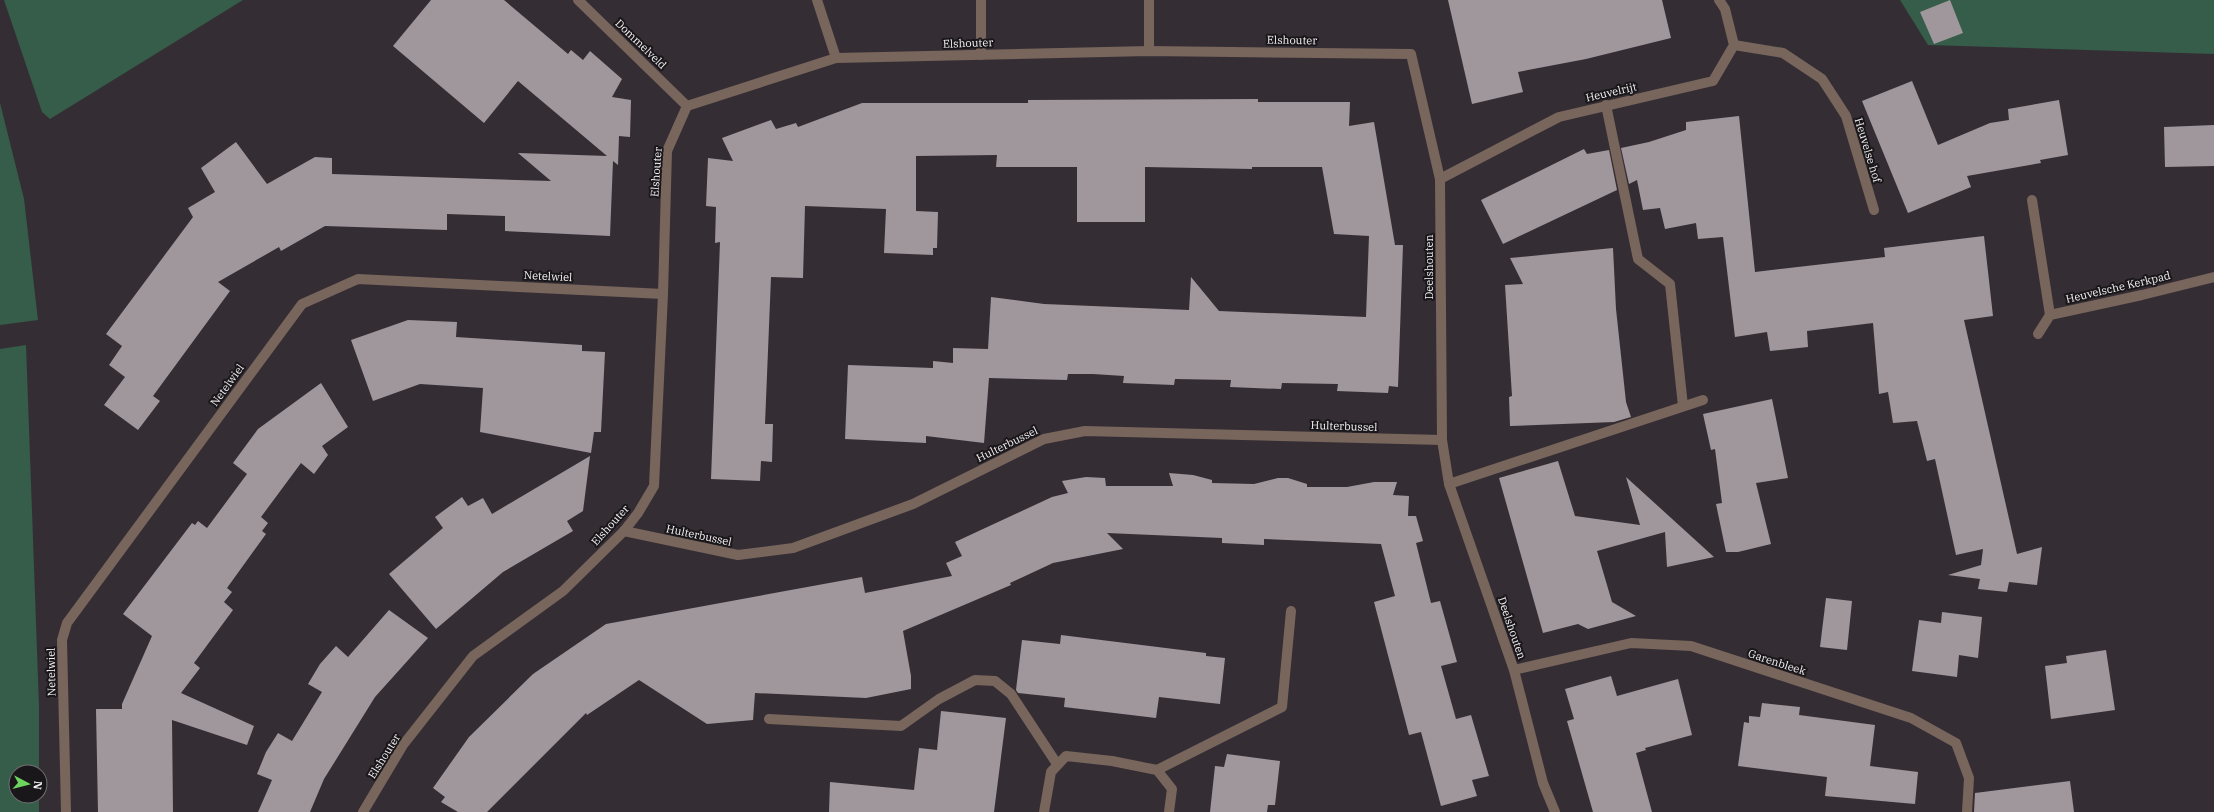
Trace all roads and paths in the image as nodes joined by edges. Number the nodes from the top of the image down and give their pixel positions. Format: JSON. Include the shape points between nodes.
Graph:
{"nodes":[{"id":1,"x":578,"y":0,"type":"edge"},
{"id":2,"x":817,"y":0,"type":"edge"},
{"id":3,"x":982,"y":0,"type":"edge"},
{"id":4,"x":1149,"y":0,"type":"edge"},
{"id":5,"x":1719,"y":0,"type":"edge"},
{"id":6,"x":1734,"y":45,"type":"junction"},
{"id":7,"x":1149,"y":50,"type":"junction"},
{"id":8,"x":1411,"y":54,"type":"joint"},
{"id":9,"x":981,"y":55,"type":"junction"},
{"id":10,"x":836,"y":58,"type":"junction"},
{"id":11,"x":1606,"y":105,"type":"junction"},
{"id":12,"x":687,"y":106,"type":"junction"},
{"id":13,"x":1440,"y":179,"type":"junction"},
{"id":14,"x":2032,"y":200,"type":"dead end"},
{"id":15,"x":1874,"y":210,"type":"dead end"},
{"id":16,"x":2214,"y":277,"type":"edge"},
{"id":17,"x":663,"y":294,"type":"junction"},
{"id":18,"x":2050,"y":315,"type":"junction"},
{"id":19,"x":2038,"y":334,"type":"dead end"},
{"id":20,"x":1703,"y":400,"type":"dead end"},
{"id":21,"x":1683,"y":406,"type":"junction"},
{"id":22,"x":1442,"y":440,"type":"junction"},
{"id":23,"x":1449,"y":484,"type":"junction"},
{"id":24,"x":624,"y":531,"type":"junction"},
{"id":25,"x":1291,"y":611,"type":"dead end"},
{"id":26,"x":1514,"y":670,"type":"junction"},
{"id":27,"x":770,"y":719,"type":"dead end"},
{"id":28,"x":1057,"y":764,"type":"junction"},
{"id":29,"x":1157,"y":770,"type":"junction"},
{"id":30,"x":66,"y":812,"type":"edge"},
{"id":31,"x":363,"y":812,"type":"edge"},
{"id":32,"x":1044,"y":812,"type":"edge"},
{"id":33,"x":1169,"y":812,"type":"edge"},
{"id":34,"x":1555,"y":812,"type":"edge"},
{"id":35,"x":1967,"y":812,"type":"edge"}],
"edges":[{"from":1,"to":12,"type":"street","name":"Dommelveld"},
{"from":2,"to":10,"type":"street"},
{"from":3,"to":9,"type":"street"},
{"from":4,"to":7,"type":"street"},
{"from":5,"to":6,"type":"street","via":[[1725,9]]},
{"from":6,"to":11,"type":"street","name":"Heuvelrijt","via":[[1713,81]]},
{"from":6,"to":15,"type":"street","name":"Heuvelse hof","via":[[1783,53],[1822,79],[1846,116]]},
{"from":7,"to":8,"type":"street","name":"Elshouter"},
{"from":7,"to":9,"type":"street","name":"Elshouter"},
{"from":8,"to":13,"type":"street","name":"Deelshouten"},
{"from":9,"to":10,"type":"street","name":"Elshouter"},
{"from":10,"to":12,"type":"street","name":"Elshouter"},
{"from":11,"to":13,"type":"street","name":"Heuvelrijt","via":[[1559,117]]},
{"from":11,"to":21,"type":"street","via":[[1638,259],[1670,284]]},
{"from":12,"to":17,"type":"street","name":"Elshouter","via":[[667,150]]},
{"from":13,"to":22,"type":"street","name":"Deelshouten"},
{"from":14,"to":18,"type":"street"},
{"from":16,"to":18,"type":"street","name":"Heuvelsche Kerkpad","via":[[2142,296]]},
{"from":17,"to":24,"type":"street","name":"Elshouter","via":[[654,486]]},
{"from":17,"to":30,"type":"street","name":"Netelwiel","via":[[358,278],[302,304],[67,623],[62,640]]},
{"from":18,"to":19,"type":"street"},
{"from":20,"to":21,"type":"street"},
{"from":21,"to":23,"type":"street"},
{"from":22,"to":23,"type":"street","name":"Deelshouten"},
{"from":22,"to":24,"type":"street","name":"Hulterbussel","via":[[1085,431],[1044,439],[912,504],[793,548],[738,556]]},
{"from":23,"to":26,"type":"street","name":"Deelshouten"},
{"from":24,"to":31,"type":"street","name":"Elshouter","via":[[563,591],[473,656],[403,745]]},
{"from":25,"to":29,"type":"street","via":[[1282,707]]},
{"from":26,"to":34,"type":"street","name":"Deelshouten","via":[[1543,783]]},
{"from":26,"to":35,"type":"street","name":"Garenbleek","via":[[1631,643],[1691,646],[1911,718],[1956,743],[1970,778]]},
{"from":27,"to":28,"type":"street","via":[[901,726],[938,699],[975,680],[995,681],[1011,694]]},
{"from":28,"to":29,"type":"street","via":[[1066,756],[1112,761]]},
{"from":28,"to":32,"type":"street","via":[[1051,772]]},
{"from":29,"to":33,"type":"street","via":[[1172,790]]}]}
